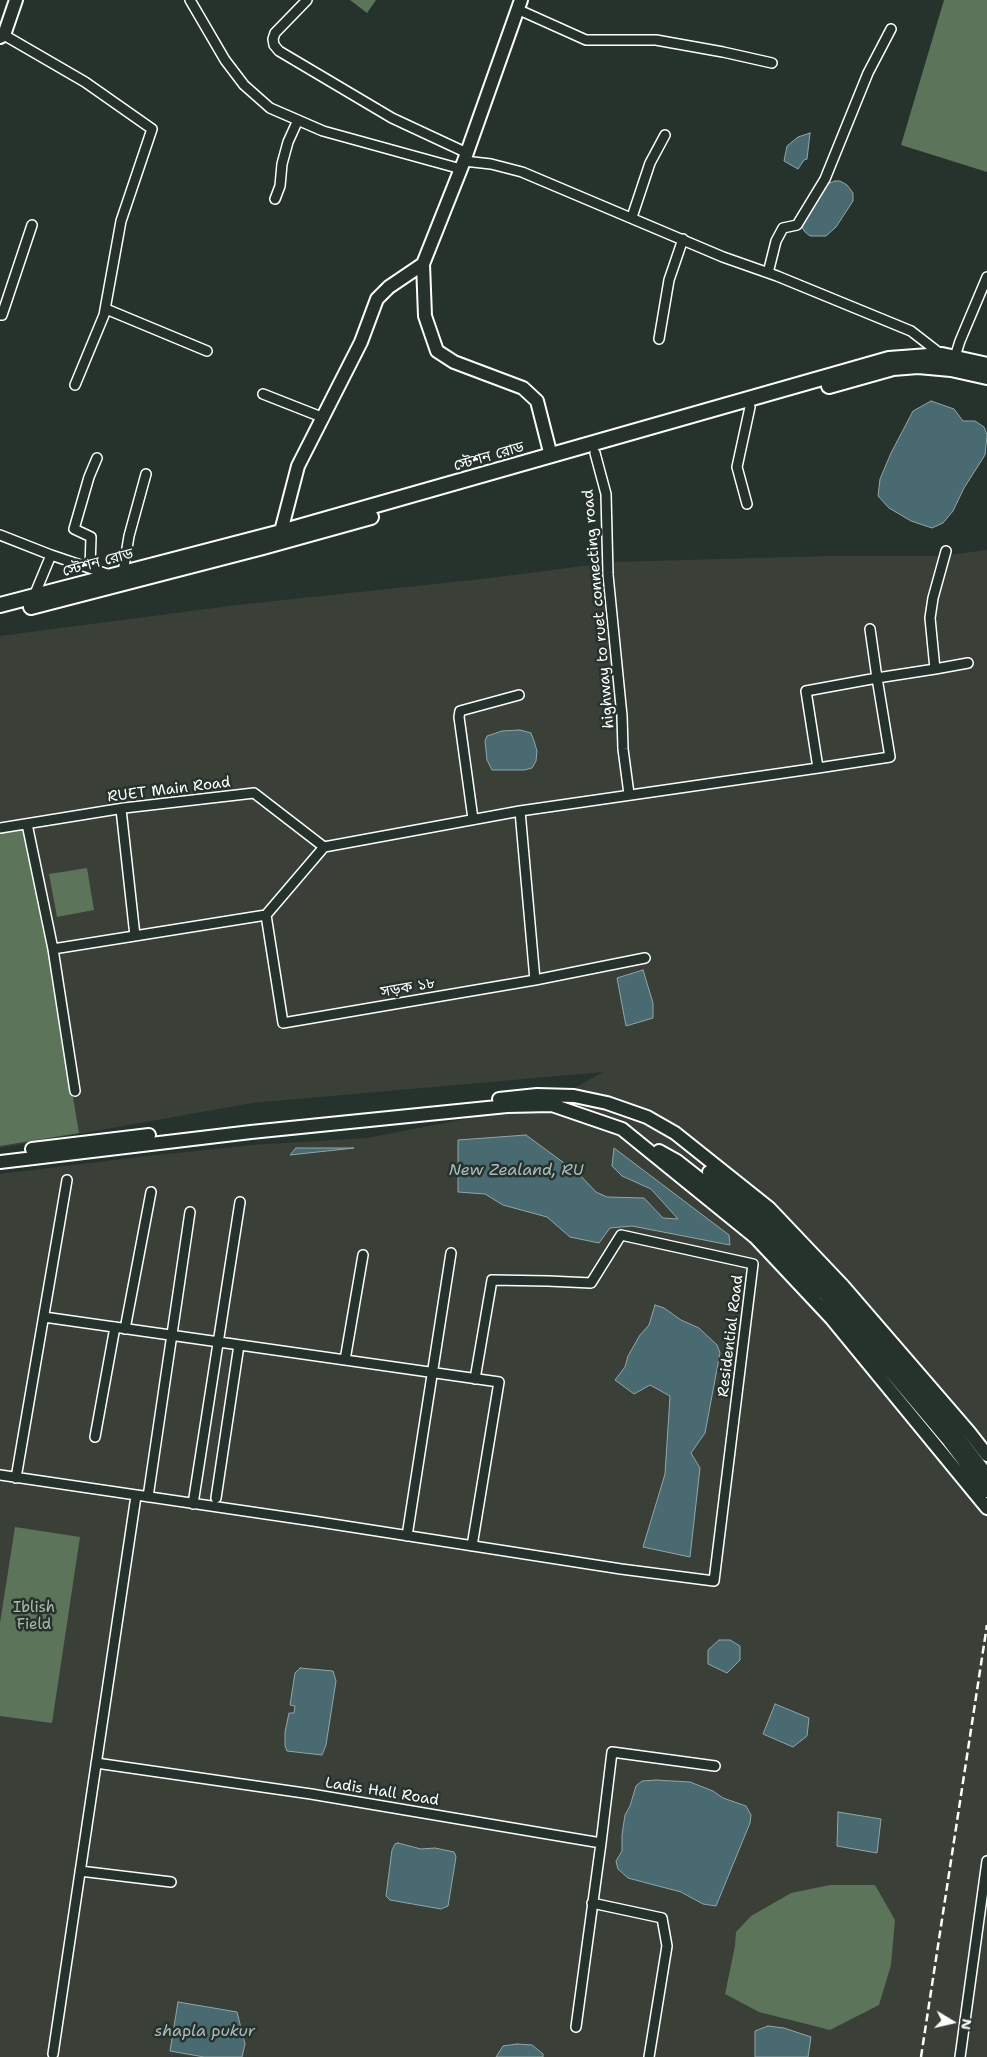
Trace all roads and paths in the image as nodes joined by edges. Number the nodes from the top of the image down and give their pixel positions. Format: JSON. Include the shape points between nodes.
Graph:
{"nodes":[{"id":1,"x":16,"y":0,"type":"edge"},
{"id":2,"x":190,"y":0,"type":"edge"},
{"id":3,"x":307,"y":0,"type":"edge"},
{"id":4,"x":519,"y":4,"type":"edge"},
{"id":5,"x":891,"y":29,"type":"dead end"},
{"id":6,"x":2,"y":36,"type":"edge"},
{"id":7,"x":772,"y":63,"type":"dead end"},
{"id":8,"x":298,"y":120,"type":"junction"},
{"id":9,"x":665,"y":135,"type":"dead end"},
{"id":10,"x":464,"y":161,"type":"junction"},
{"id":11,"x":275,"y":199,"type":"dead end"},
{"id":12,"x":632,"y":218,"type":"junction"},
{"id":13,"x":32,"y":225,"type":"dead end"},
{"id":14,"x":683,"y":239,"type":"junction"},
{"id":15,"x":423,"y":264,"type":"junction"},
{"id":16,"x":768,"y":273,"type":"junction"},
{"id":17,"x":987,"y":277,"type":"edge"},
{"id":18,"x":106,"y":309,"type":"junction"},
{"id":19,"x":0,"y":315,"type":"edge"},
{"id":20,"x":659,"y":339,"type":"dead end"},
{"id":21,"x":207,"y":351,"type":"dead end"},
{"id":22,"x":949,"y":360,"type":"junction"},
{"id":23,"x":987,"y":365,"type":"edge"},
{"id":24,"x":987,"y":377,"type":"edge"},
{"id":25,"x":75,"y":385,"type":"dead end"},
{"id":26,"x":263,"y":394,"type":"dead end"},
{"id":27,"x":750,"y":407,"type":"junction"},
{"id":28,"x":324,"y":418,"type":"junction"},
{"id":29,"x":595,"y":453,"type":"junction"},
{"id":30,"x":551,"y":456,"type":"junction"},
{"id":31,"x":98,"y":458,"type":"dead end"},
{"id":32,"x":146,"y":474,"type":"dead end"},
{"id":33,"x":747,"y":504,"type":"dead end"},
{"id":34,"x":0,"y":535,"type":"edge"},
{"id":35,"x":280,"y":538,"type":"junction"},
{"id":36,"x":946,"y":551,"type":"dead end"},
{"id":37,"x":50,"y":555,"type":"junction"},
{"id":38,"x":90,"y":568,"type":"junction"},
{"id":39,"x":117,"y":574,"type":"junction"},
{"id":40,"x":34,"y":596,"type":"junction"},
{"id":41,"x":0,"y":605,"type":"edge"},
{"id":42,"x":0,"y":614,"type":"edge"},
{"id":43,"x":870,"y":629,"type":"dead end"},
{"id":44,"x":968,"y":663,"type":"dead end"},
{"id":45,"x":935,"y":669,"type":"junction"},
{"id":46,"x":877,"y":678,"type":"junction"},
{"id":47,"x":519,"y":696,"type":"dead end"},
{"id":48,"x":818,"y":768,"type":"junction"},
{"id":49,"x":629,"y":794,"type":"junction"},
{"id":50,"x":121,"y":809,"type":"junction"},
{"id":51,"x":520,"y":811,"type":"junction"},
{"id":52,"x":473,"y":819,"type":"junction"},
{"id":53,"x":27,"y":824,"type":"junction"},
{"id":54,"x":0,"y":828,"type":"edge"},
{"id":55,"x":324,"y":847,"type":"junction"},
{"id":56,"x":266,"y":915,"type":"junction"},
{"id":57,"x":135,"y":936,"type":"junction"},
{"id":58,"x":53,"y":949,"type":"junction"},
{"id":59,"x":645,"y":958,"type":"dead end"},
{"id":60,"x":535,"y":980,"type":"junction"},
{"id":61,"x":74,"y":1091,"type":"dead end"},
{"id":62,"x":647,"y":1118,"type":"junction"},
{"id":63,"x":622,"y":1129,"type":"junction"},
{"id":64,"x":0,"y":1154,"type":"edge"},
{"id":65,"x":681,"y":1157,"type":"junction"},
{"id":66,"x":0,"y":1162,"type":"edge"},
{"id":67,"x":67,"y":1180,"type":"dead end"},
{"id":68,"x":151,"y":1192,"type":"dead end"},
{"id":69,"x":240,"y":1202,"type":"dead end"},
{"id":70,"x":190,"y":1212,"type":"dead end"},
{"id":71,"x":451,"y":1253,"type":"dead end"},
{"id":72,"x":363,"y":1255,"type":"dead end"},
{"id":73,"x":44,"y":1317,"type":"junction"},
{"id":74,"x":115,"y":1327,"type":"junction"},
{"id":75,"x":125,"y":1328,"type":"junction"},
{"id":76,"x":172,"y":1335,"type":"junction"},
{"id":77,"x":218,"y":1342,"type":"junction"},
{"id":78,"x":239,"y":1345,"type":"junction"},
{"id":79,"x":345,"y":1360,"type":"junction"},
{"id":80,"x":432,"y":1373,"type":"junction"},
{"id":81,"x":475,"y":1379,"type":"junction"},
{"id":82,"x":95,"y":1437,"type":"dead end"},
{"id":83,"x":987,"y":1455,"type":"edge"},
{"id":84,"x":0,"y":1475,"type":"edge"},
{"id":85,"x":987,"y":1475,"type":"edge"},
{"id":86,"x":16,"y":1478,"type":"junction"},
{"id":87,"x":987,"y":1491,"type":"edge"},
{"id":88,"x":136,"y":1496,"type":"junction"},
{"id":89,"x":148,"y":1497,"type":"junction"},
{"id":90,"x":216,"y":1498,"type":"dead end"},
{"id":91,"x":193,"y":1504,"type":"junction"},
{"id":92,"x":987,"y":1508,"type":"edge"},
{"id":93,"x":407,"y":1536,"type":"junction"},
{"id":94,"x":472,"y":1546,"type":"junction"},
{"id":95,"x":96,"y":1764,"type":"junction"},
{"id":96,"x":715,"y":1766,"type":"dead end"},
{"id":97,"x":601,"y":1843,"type":"junction"},
{"id":98,"x":987,"y":1861,"type":"edge"},
{"id":99,"x":80,"y":1871,"type":"junction"},
{"id":100,"x":170,"y":1882,"type":"dead end"},
{"id":101,"x":592,"y":1903,"type":"junction"},
{"id":102,"x":576,"y":2027,"type":"dead end"},
{"id":103,"x":53,"y":2054,"type":"dead end"},
{"id":104,"x":649,"y":2057,"type":"edge"},
{"id":105,"x":960,"y":2057,"type":"edge"}],
"edges":[{"from":1,"to":6,"type":"main road"},
{"from":2,"to":8,"type":"street","via":[[225,60],[244,85],[270,108]]},
{"from":3,"to":10,"type":"street","via":[[275,33],[274,45],[279,51]]},
{"from":4,"to":7,"type":"street","via":[[586,40],[656,40]]},
{"from":4,"to":10,"type":"main road"},
{"from":5,"to":16,"type":"street","via":[[864,81],[825,179],[797,226],[783,228],[776,241]]},
{"from":6,"to":18,"type":"street","via":[[85,82],[152,129],[120,221]]},
{"from":8,"to":10,"type":"street","via":[[322,131]]},
{"from":8,"to":11,"type":"street","via":[[288,142]]},
{"from":9,"to":12,"type":"street","via":[[650,163]]},
{"from":10,"to":12,"type":"street","via":[[522,172]]},
{"from":10,"to":15,"type":"main road"},
{"from":12,"to":14,"type":"street"},
{"from":13,"to":19,"type":"street"},
{"from":14,"to":16,"type":"street"},
{"from":14,"to":20,"type":"street","via":[[668,280]]},
{"from":15,"to":28,"type":"main road","via":[[377,299],[361,342]]},
{"from":15,"to":30,"type":"main road","via":[[425,316],[437,351],[454,362],[523,388],[537,401]]},
{"from":16,"to":22,"type":"street","via":[[911,332]]},
{"from":17,"to":22,"type":"street"},
{"from":18,"to":21,"type":"street"},
{"from":18,"to":25,"type":"street"},
{"from":22,"to":23,"type":"main road","name":"স্টেশন রোড"},
{"from":22,"to":24,"type":"main road","name":"স্টেশন রোড"},
{"from":22,"to":27,"type":"main road","name":"স্টেশন রোড","via":[[893,368]]},
{"from":22,"to":30,"type":"main road","name":"স্টেশন রোড","via":[[889,359]]},
{"from":26,"to":28,"type":"street"},
{"from":27,"to":29,"type":"main road","name":"স্টেশন রোড"},
{"from":27,"to":33,"type":"street","via":[[737,467]]},
{"from":28,"to":35,"type":"main road","via":[[298,466]]},
{"from":29,"to":35,"type":"main road","name":"স্টেশন রোড"},
{"from":29,"to":49,"type":"street","name":"highway to ruet connecting road","via":[[606,494],[608,575]]},
{"from":30,"to":35,"type":"main road","name":"স্টেশন রোড"},
{"from":31,"to":38,"type":"street","via":[[74,529],[91,537]]},
{"from":32,"to":39,"type":"street"},
{"from":34,"to":37,"type":"street"},
{"from":35,"to":39,"type":"main road","name":"স্টেশন রোড"},
{"from":35,"to":42,"type":"main road","name":"স্টেশন রোড","via":[[114,587]]},
{"from":36,"to":45,"type":"street","via":[[930,618]]},
{"from":37,"to":38,"type":"street"},
{"from":37,"to":40,"type":"street"},
{"from":38,"to":39,"type":"street"},
{"from":39,"to":40,"type":"main road","name":"স্টেশন রোড"},
{"from":40,"to":41,"type":"main road","name":"স্টেশন রোড"},
{"from":43,"to":46,"type":"street"},
{"from":44,"to":45,"type":"street"},
{"from":45,"to":46,"type":"street"},
{"from":46,"to":48,"type":"street","via":[[806,691]]},
{"from":46,"to":48,"type":"street","via":[[890,757]]},
{"from":47,"to":52,"type":"street","via":[[460,711]]},
{"from":48,"to":49,"type":"street"},
{"from":49,"to":51,"type":"street"},
{"from":50,"to":53,"type":"street","name":"RUET Main Road"},
{"from":50,"to":55,"type":"street","name":"RUET Main Road","via":[[254,793]]},
{"from":50,"to":57,"type":"street"},
{"from":51,"to":52,"type":"street"},
{"from":51,"to":60,"type":"street"},
{"from":52,"to":55,"type":"street"},
{"from":53,"to":54,"type":"street","name":"RUET Main Road"},
{"from":53,"to":58,"type":"street"},
{"from":55,"to":56,"type":"street"},
{"from":56,"to":57,"type":"street"},
{"from":56,"to":60,"type":"street","name":"সড়ক ১৮","via":[[283,1023]]},
{"from":57,"to":58,"type":"street"},
{"from":58,"to":61,"type":"street"},
{"from":59,"to":60,"type":"street","name":"সড়ক ১৮"},
{"from":62,"to":64,"type":"main road","via":[[607,1103],[574,1096],[537,1095],[56,1145]]},
{"from":62,"to":65,"type":"main road"},
{"from":62,"to":83,"type":"main road","via":[[675,1133],[769,1208],[843,1286]]},
{"from":63,"to":65,"type":"main road"},
{"from":63,"to":66,"type":"main road","via":[[552,1105],[507,1106]]},
{"from":63,"to":92,"type":"main road","via":[[755,1237],[831,1318]]},
{"from":65,"to":85,"type":"main road","via":[[763,1215],[832,1287]]},
{"from":65,"to":87,"type":"main road","via":[[756,1222],[825,1294]]},
{"from":67,"to":73,"type":"street"},
{"from":68,"to":75,"type":"street"},
{"from":69,"to":77,"type":"street"},
{"from":70,"to":76,"type":"street"},
{"from":71,"to":80,"type":"street"},
{"from":72,"to":79,"type":"street"},
{"from":73,"to":74,"type":"street"},
{"from":73,"to":86,"type":"street"},
{"from":74,"to":75,"type":"street"},
{"from":74,"to":82,"type":"street"},
{"from":75,"to":76,"type":"street"},
{"from":76,"to":77,"type":"street"},
{"from":76,"to":89,"type":"street"},
{"from":77,"to":78,"type":"street"},
{"from":77,"to":91,"type":"street"},
{"from":78,"to":79,"type":"street"},
{"from":78,"to":90,"type":"street"},
{"from":79,"to":80,"type":"street"},
{"from":80,"to":81,"type":"street"},
{"from":80,"to":93,"type":"street"},
{"from":81,"to":94,"type":"street","via":[[499,1382]]},
{"from":81,"to":94,"type":"street","name":"Residential Road","via":[[492,1280],[592,1284],[621,1235],[753,1264],[714,1581]]},
{"from":84,"to":86,"type":"street"},
{"from":86,"to":88,"type":"street"},
{"from":88,"to":89,"type":"street"},
{"from":88,"to":95,"type":"street"},
{"from":89,"to":91,"type":"street"},
{"from":91,"to":93,"type":"street"},
{"from":93,"to":94,"type":"street"},
{"from":95,"to":97,"type":"street","name":"Ladis Hall Road","via":[[311,1794]]},
{"from":95,"to":99,"type":"street"},
{"from":96,"to":97,"type":"street","via":[[612,1752]]},
{"from":97,"to":101,"type":"street"},
{"from":98,"to":105,"type":"street"},
{"from":99,"to":100,"type":"street"},
{"from":99,"to":103,"type":"street"},
{"from":101,"to":102,"type":"street"},
{"from":101,"to":104,"type":"street","via":[[662,1918],[667,1946]]}]}
